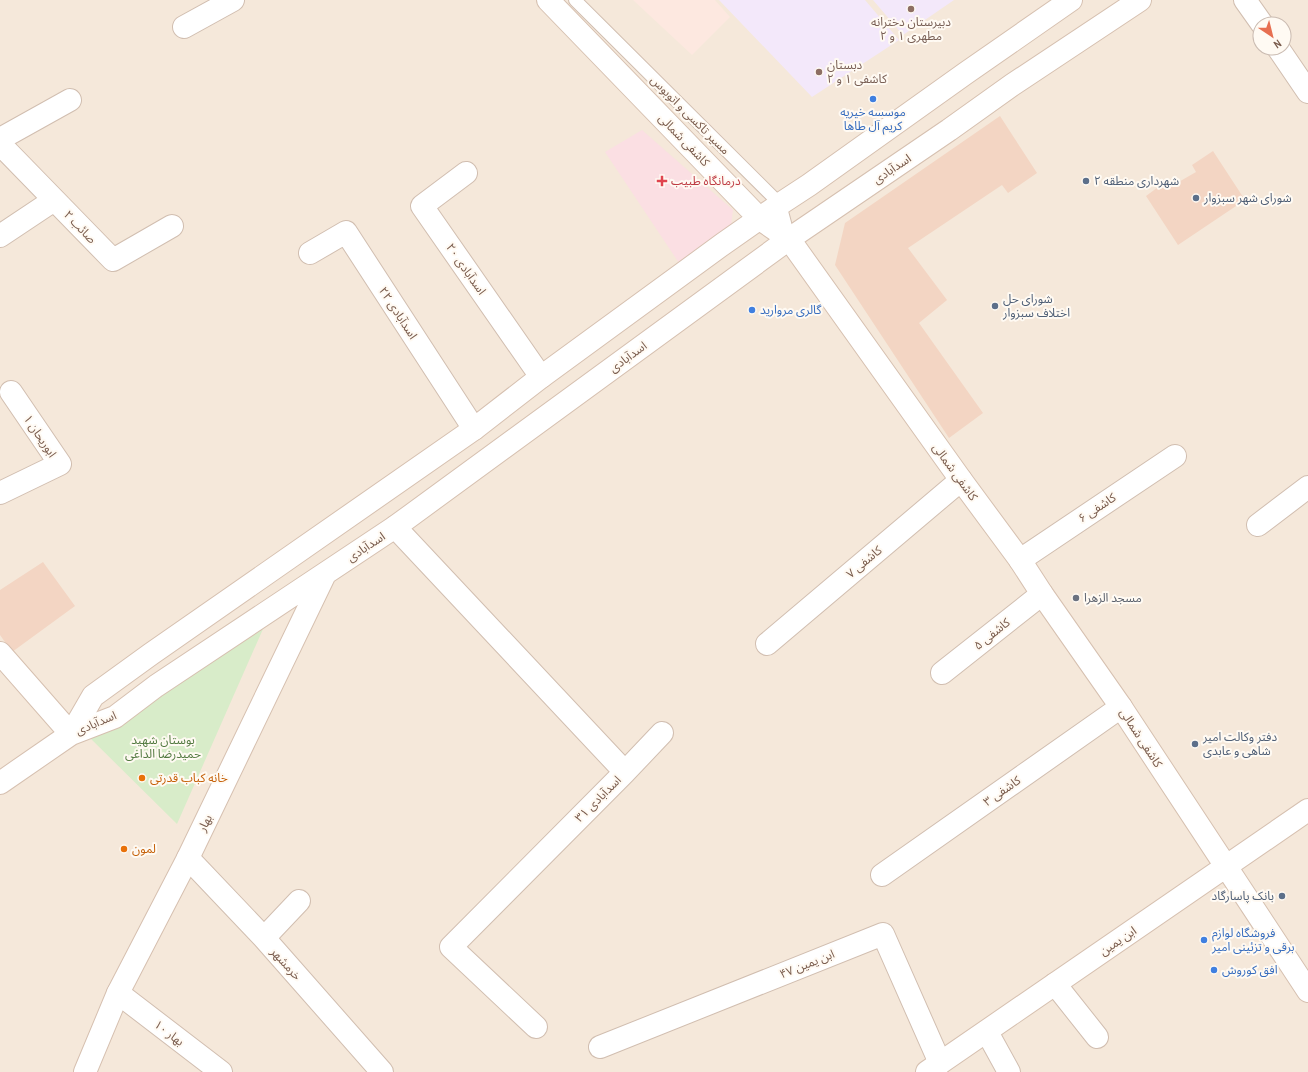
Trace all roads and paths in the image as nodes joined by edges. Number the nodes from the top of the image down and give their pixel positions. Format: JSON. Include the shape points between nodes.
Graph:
{"nodes":[{"id":1,"x":233,"y":0,"type":"edge"},
{"id":2,"x":548,"y":0,"type":"edge"},
{"id":3,"x":574,"y":0,"type":"edge"},
{"id":4,"x":1071,"y":0,"type":"edge"},
{"id":5,"x":1140,"y":0,"type":"edge"},
{"id":6,"x":1245,"y":0,"type":"edge"},
{"id":7,"x":1256,"y":16,"type":"edge"},
{"id":8,"x":184,"y":27,"type":"dead end"},
{"id":9,"x":1283,"y":56,"type":"edge"},
{"id":10,"x":1308,"y":92,"type":"edge"},
{"id":11,"x":70,"y":100,"type":"dead end"},
{"id":12,"x":0,"y":139,"type":"edge"},
{"id":13,"x":0,"y":144,"type":"edge"},
{"id":14,"x":466,"y":173,"type":"dead end"},
{"id":15,"x":54,"y":200,"type":"junction"},
{"id":16,"x":780,"y":204,"type":"junction"},
{"id":17,"x":760,"y":219,"type":"junction"},
{"id":18,"x":172,"y":226,"type":"dead end"},
{"id":19,"x":0,"y":236,"type":"edge"},
{"id":20,"x":790,"y":239,"type":"junction"},
{"id":21,"x":310,"y":253,"type":"dead end"},
{"id":22,"x":541,"y":377,"type":"junction"},
{"id":23,"x":10,"y":392,"type":"dead end"},
{"id":24,"x":474,"y":429,"type":"junction"},
{"id":25,"x":1175,"y":456,"type":"dead end"},
{"id":26,"x":961,"y":480,"type":"junction"},
{"id":27,"x":1308,"y":487,"type":"edge"},
{"id":28,"x":0,"y":493,"type":"edge"},
{"id":29,"x":1258,"y":525,"type":"dead end"},
{"id":30,"x":395,"y":527,"type":"junction"},
{"id":31,"x":1020,"y":560,"type":"junction"},
{"id":32,"x":325,"y":574,"type":"junction"},
{"id":33,"x":1042,"y":594,"type":"junction"},
{"id":34,"x":766,"y":644,"type":"dead end"},
{"id":35,"x":0,"y":653,"type":"edge"},
{"id":36,"x":942,"y":673,"type":"dead end"},
{"id":37,"x":1121,"y":707,"type":"junction"},
{"id":38,"x":662,"y":733,"type":"dead end"},
{"id":39,"x":71,"y":734,"type":"junction"},
{"id":40,"x":625,"y":772,"type":"junction"},
{"id":41,"x":0,"y":783,"type":"edge"},
{"id":42,"x":1308,"y":810,"type":"edge"},
{"id":43,"x":188,"y":858,"type":"junction"},
{"id":44,"x":1226,"y":866,"type":"junction"},
{"id":45,"x":882,"y":875,"type":"dead end"},
{"id":46,"x":299,"y":901,"type":"dead end"},
{"id":47,"x":264,"y":938,"type":"junction"},
{"id":48,"x":1055,"y":984,"type":"junction"},
{"id":49,"x":1308,"y":990,"type":"edge"},
{"id":50,"x":118,"y":993,"type":"junction"},
{"id":51,"x":536,"y":1027,"type":"dead end"},
{"id":52,"x":987,"y":1032,"type":"junction"},
{"id":53,"x":1098,"y":1037,"type":"dead end"},
{"id":54,"x":600,"y":1047,"type":"dead end"},
{"id":55,"x":934,"y":1068,"type":"edge"},
{"id":56,"x":85,"y":1072,"type":"edge"},
{"id":57,"x":221,"y":1072,"type":"edge"},
{"id":58,"x":382,"y":1072,"type":"edge"},
{"id":59,"x":1009,"y":1072,"type":"edge"}],
"edges":[{"from":1,"to":8,"type":"street"},
{"from":2,"to":17,"type":"street","name":"کاشفی شمالی"},
{"from":3,"to":16,"type":"lane","name":"مسیر تاکسی و اتوبوس"},
{"from":4,"to":16,"type":"street","name":"اسدآبادی"},
{"from":5,"to":20,"type":"street","name":"اسدآبادی"},
{"from":6,"to":7,"type":"street"},
{"from":9,"to":10,"type":"street"},
{"from":11,"to":12,"type":"street"},
{"from":13,"to":15,"type":"street","name":"صائب ۲"},
{"from":14,"to":22,"type":"street","name":"اسدآبادی ۲۰","via":[[422,206]]},
{"from":15,"to":18,"type":"street","name":"صائب ۲","via":[[113,260]]},
{"from":15,"to":19,"type":"street"},
{"from":16,"to":17,"type":"street","name":"اسدآبادی"},
{"from":16,"to":20,"type":"lane","name":"مسیر تاکسی و اتوبوس"},
{"from":17,"to":20,"type":"street","name":"کاشفی شمالی"},
{"from":17,"to":22,"type":"street","name":"اسدآبادی"},
{"from":20,"to":26,"type":"street","name":"کاشفی شمالی"},
{"from":20,"to":30,"type":"street","name":"اسدآبادی"},
{"from":21,"to":24,"type":"street","name":"اسدآبادی ۲۲","via":[[346,232]]},
{"from":22,"to":24,"type":"street","name":"اسدآبادی"},
{"from":23,"to":28,"type":"street","name":"ابوریحان ۱","via":[[60,464]]},
{"from":24,"to":39,"type":"street","name":"اسدآبادی","via":[[93,696]]},
{"from":25,"to":31,"type":"street","name":"کاشفی ۶"},
{"from":26,"to":31,"type":"street","name":"کاشفی شمالی"},
{"from":26,"to":34,"type":"street","name":"کاشفی ۷"},
{"from":27,"to":29,"type":"street"},
{"from":30,"to":32,"type":"street","name":"اسدآبادی"},
{"from":30,"to":40,"type":"street","name":"اسدآبادی ۳۱"},
{"from":31,"to":33,"type":"street","name":"کاشفی شمالی"},
{"from":32,"to":39,"type":"street","name":"اسدآبادی","via":[[156,686],[115,717]]},
{"from":32,"to":43,"type":"street","name":"بهار"},
{"from":33,"to":36,"type":"street","name":"کاشفی ۵"},
{"from":33,"to":37,"type":"street","name":"کاشفی شمالی"},
{"from":35,"to":39,"type":"street"},
{"from":37,"to":44,"type":"street","name":"کاشفی شمالی"},
{"from":37,"to":45,"type":"street","name":"کاشفی ۳"},
{"from":38,"to":40,"type":"street"},
{"from":39,"to":41,"type":"street"},
{"from":40,"to":51,"type":"street","name":"اسدآبادی ۳۱","via":[[451,947]]},
{"from":42,"to":44,"type":"street","name":"ابن یمین"},
{"from":43,"to":47,"type":"street","name":"خرمشهر"},
{"from":43,"to":50,"type":"street","name":"بهار"},
{"from":44,"to":48,"type":"street","name":"ابن یمین"},
{"from":44,"to":49,"type":"street","name":"کاشفی شمالی"},
{"from":46,"to":47,"type":"street"},
{"from":47,"to":58,"type":"street","name":"خرمشهر"},
{"from":48,"to":52,"type":"street","name":"ابن یمین"},
{"from":48,"to":53,"type":"street"},
{"from":50,"to":56,"type":"street","name":"بهار"},
{"from":50,"to":57,"type":"street","name":"بهار ۱۰"},
{"from":52,"to":55,"type":"street","name":"ابن یمین"},
{"from":52,"to":59,"type":"street"},
{"from":54,"to":55,"type":"street","name":"ابن یمین ۴۷","via":[[883,934]]}]}
